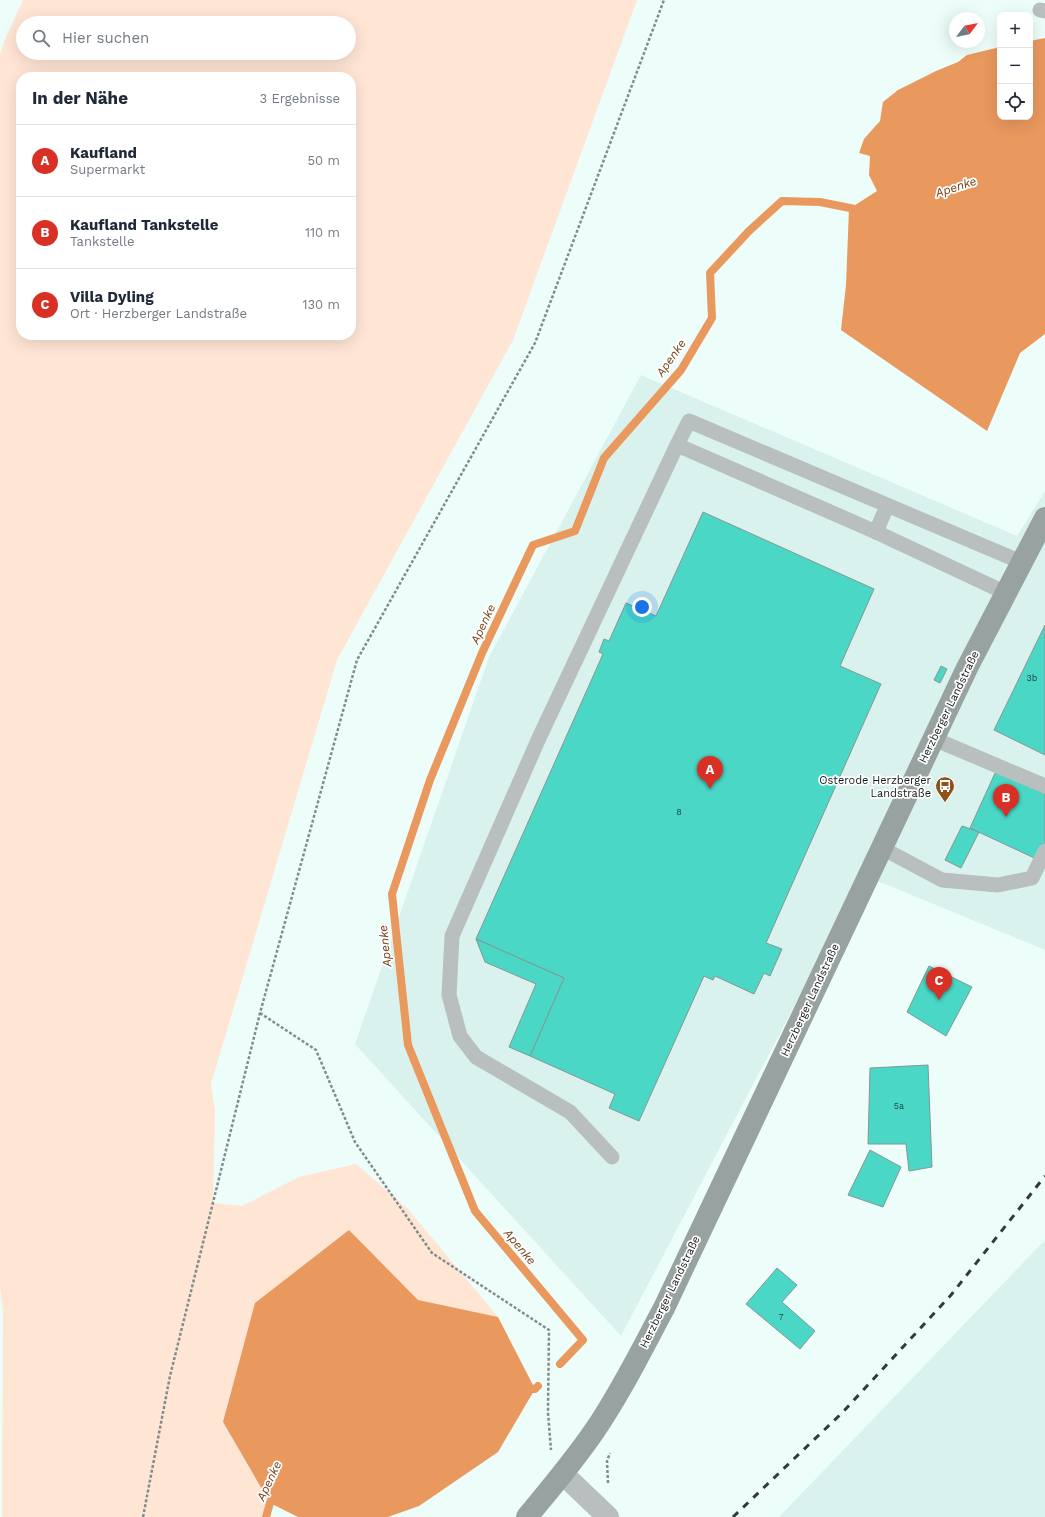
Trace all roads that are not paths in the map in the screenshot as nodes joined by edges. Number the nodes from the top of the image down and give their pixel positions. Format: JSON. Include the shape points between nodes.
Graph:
{"nodes":[{"id":1,"x":677,"y":445,"type":"junction"},
{"id":2,"x":887,"y":506,"type":"junction"},
{"id":3,"x":876,"y":532,"type":"junction"},
{"id":4,"x":1042,"y":532,"type":"edge"},
{"id":5,"x":1021,"y":562,"type":"junction"},
{"id":6,"x":1006,"y":593,"type":"junction"},
{"id":7,"x":934,"y":739,"type":"junction"},
{"id":8,"x":1045,"y":786,"type":"edge"},
{"id":9,"x":882,"y":848,"type":"junction"},
{"id":10,"x":1045,"y":851,"type":"edge"},
{"id":11,"x":612,"y":1157,"type":"dead end"},
{"id":12,"x":563,"y":1474,"type":"junction"},
{"id":13,"x":527,"y":1517,"type":"edge"},
{"id":14,"x":608,"y":1517,"type":"edge"}],
"edges":[{"from":1,"to":2,"type":"lane","via":[[689,421]]},
{"from":1,"to":3,"type":"lane"},
{"from":1,"to":11,"type":"lane","via":[[539,738],[452,936],[448,995],[460,1036],[476,1057],[570,1112]]},
{"from":2,"to":3,"type":"lane"},
{"from":2,"to":5,"type":"lane"},
{"from":3,"to":6,"type":"lane"},
{"from":4,"to":5,"type":"street","name":"Herzberger Landstraße"},
{"from":5,"to":6,"type":"street","name":"Herzberger Landstraße"},
{"from":6,"to":7,"type":"street","name":"Herzberger Landstraße"},
{"from":7,"to":8,"type":"lane"},
{"from":7,"to":9,"type":"street","name":"Herzberger Landstraße"},
{"from":9,"to":10,"type":"lane","via":[[942,880],[998,884],[1032,878]]},
{"from":9,"to":12,"type":"street","name":"Herzberger Landstraße","via":[[664,1308],[595,1430]]},
{"from":12,"to":13,"type":"street","name":"Herzberger Landstraße"},
{"from":12,"to":14,"type":"street"}]}
